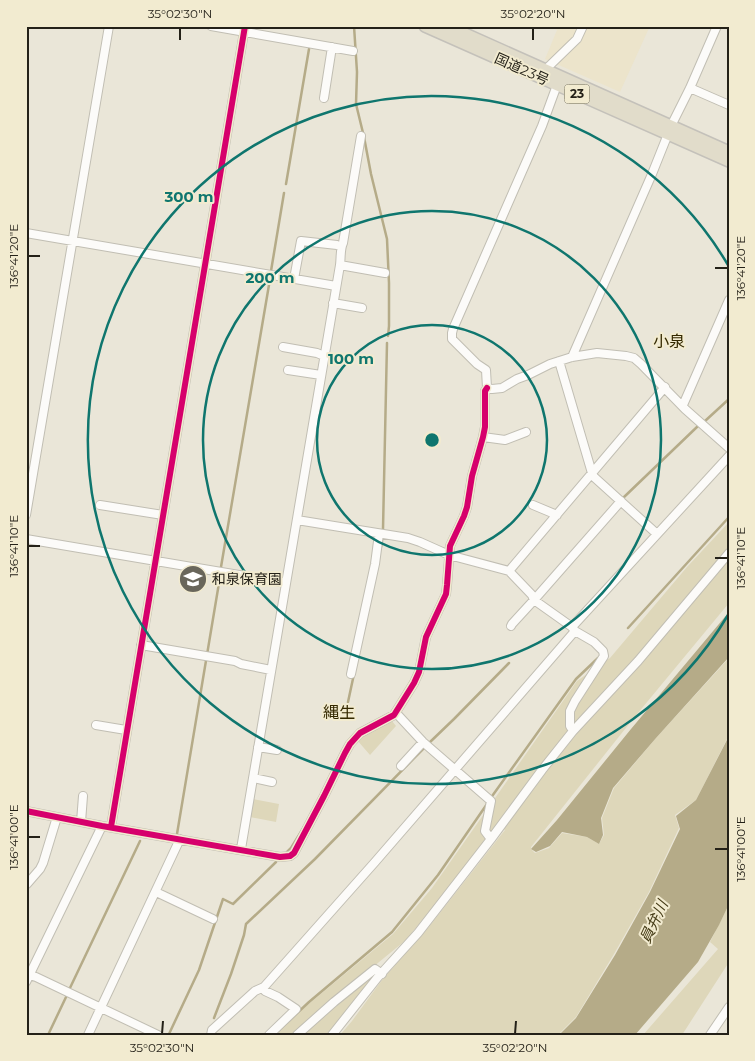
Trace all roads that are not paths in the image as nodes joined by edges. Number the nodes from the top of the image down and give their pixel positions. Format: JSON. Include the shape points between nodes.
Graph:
{"nodes":[{"id":1,"x":109,"y":26,"type":"edge"},
{"id":2,"x":211,"y":26,"type":"edge"},
{"id":3,"x":425,"y":26,"type":"edge"},
{"id":4,"x":583,"y":26,"type":"edge"},
{"id":5,"x":717,"y":26,"type":"edge"},
{"id":6,"x":450,"y":27,"type":"edge"},
{"id":7,"x":244,"y":29,"type":"edge"},
{"id":8,"x":332,"y":47,"type":"junction"},
{"id":9,"x":352,"y":51,"type":"dead end"},
{"id":10,"x":544,"y":70,"type":"junction"},
{"id":11,"x":558,"y":85,"type":"junction"},
{"id":12,"x":690,"y":88,"type":"junction"},
{"id":13,"x":324,"y":98,"type":"dead end"},
{"id":14,"x":729,"y":105,"type":"edge"},
{"id":15,"x":670,"y":130,"type":"junction"},
{"id":16,"x":361,"y":136,"type":"dead end"},
{"id":17,"x":729,"y":152,"type":"edge"},
{"id":18,"x":729,"y":162,"type":"edge"},
{"id":19,"x":26,"y":233,"type":"edge"},
{"id":20,"x":72,"y":241,"type":"junction"},
{"id":21,"x":341,"y":247,"type":"junction"},
{"id":22,"x":205,"y":264,"type":"junction"},
{"id":23,"x":340,"y":265,"type":"junction"},
{"id":24,"x":385,"y":273,"type":"dead end"},
{"id":25,"x":294,"y":279,"type":"junction"},
{"id":26,"x":336,"y":286,"type":"junction"},
{"id":27,"x":729,"y":300,"type":"edge"},
{"id":28,"x":333,"y":303,"type":"junction"},
{"id":29,"x":362,"y":308,"type":"dead end"},
{"id":30,"x":283,"y":347,"type":"dead end"},
{"id":31,"x":324,"y":356,"type":"junction"},
{"id":32,"x":572,"y":357,"type":"junction"},
{"id":33,"x":559,"y":361,"type":"junction"},
{"id":34,"x":288,"y":370,"type":"dead end"},
{"id":35,"x":321,"y":375,"type":"junction"},
{"id":36,"x":665,"y":387,"type":"junction"},
{"id":37,"x":487,"y":388,"type":"junction"},
{"id":38,"x":683,"y":405,"type":"junction"},
{"id":39,"x":526,"y":432,"type":"dead end"},
{"id":40,"x":483,"y":437,"type":"junction"},
{"id":41,"x":729,"y":448,"type":"edge"},
{"id":42,"x":729,"y":456,"type":"edge"},
{"id":43,"x":592,"y":473,"type":"junction"},
{"id":44,"x":621,"y":501,"type":"junction"},
{"id":45,"x":100,"y":505,"type":"dead end"},
{"id":46,"x":533,"y":505,"type":"dead end"},
{"id":47,"x":26,"y":515,"type":"edge"},
{"id":48,"x":163,"y":515,"type":"junction"},
{"id":49,"x":557,"y":515,"type":"junction"},
{"id":50,"x":297,"y":520,"type":"junction"},
{"id":51,"x":379,"y":534,"type":"junction"},
{"id":52,"x":656,"y":534,"type":"junction"},
{"id":53,"x":26,"y":539,"type":"edge"},
{"id":54,"x":729,"y":554,"type":"edge"},
{"id":55,"x":449,"y":555,"type":"junction"},
{"id":56,"x":155,"y":561,"type":"junction"},
{"id":57,"x":509,"y":570,"type":"junction"},
{"id":58,"x":286,"y":583,"type":"junction"},
{"id":59,"x":534,"y":600,"type":"junction"},
{"id":60,"x":511,"y":626,"type":"dead end"},
{"id":61,"x":573,"y":629,"type":"junction"},
{"id":62,"x":141,"y":645,"type":"junction"},
{"id":63,"x":271,"y":670,"type":"junction"},
{"id":64,"x":351,"y":674,"type":"dead end"},
{"id":65,"x":396,"y":712,"type":"junction"},
{"id":66,"x":96,"y":725,"type":"dead end"},
{"id":67,"x":126,"y":730,"type":"junction"},
{"id":68,"x":573,"y":731,"type":"junction"},
{"id":69,"x":423,"y":742,"type":"junction"},
{"id":70,"x":258,"y":747,"type":"junction"},
{"id":71,"x":277,"y":750,"type":"dead end"},
{"id":72,"x":401,"y":766,"type":"dead end"},
{"id":73,"x":455,"y":769,"type":"junction"},
{"id":74,"x":253,"y":778,"type":"junction"},
{"id":75,"x":272,"y":782,"type":"dead end"},
{"id":76,"x":83,"y":796,"type":"dead end"},
{"id":77,"x":26,"y":811,"type":"edge"},
{"id":78,"x":57,"y":817,"type":"junction"},
{"id":79,"x":81,"y":822,"type":"junction"},
{"id":80,"x":106,"y":827,"type":"junction"},
{"id":81,"x":491,"y":839,"type":"junction"},
{"id":82,"x":180,"y":840,"type":"junction"},
{"id":83,"x":241,"y":850,"type":"junction"},
{"id":84,"x":27,"y":884,"type":"edge"},
{"id":85,"x":156,"y":892,"type":"junction"},
{"id":86,"x":213,"y":918,"type":"dead end"},
{"id":87,"x":382,"y":974,"type":"junction"},
{"id":88,"x":27,"y":977,"type":"edge"},
{"id":89,"x":264,"y":988,"type":"junction"},
{"id":90,"x":729,"y":1007,"type":"edge"},
{"id":91,"x":101,"y":1008,"type":"junction"},
{"id":92,"x":88,"y":1035,"type":"edge"},
{"id":93,"x":158,"y":1035,"type":"edge"},
{"id":94,"x":210,"y":1035,"type":"edge"},
{"id":95,"x":269,"y":1035,"type":"edge"},
{"id":96,"x":297,"y":1035,"type":"edge"},
{"id":97,"x":332,"y":1035,"type":"edge"},
{"id":98,"x":710,"y":1035,"type":"edge"}],
"edges":[{"from":1,"to":20,"type":"street"},
{"from":2,"to":7,"type":"street"},
{"from":3,"to":11,"type":"highway","name":"国道23号","number":"23"},
{"from":4,"to":10,"type":"street","via":[[577,38]]},
{"from":5,"to":12,"type":"street"},
{"from":6,"to":10,"type":"highway","name":"国道23号","number":"23"},
{"from":7,"to":8,"type":"street"},
{"from":7,"to":22,"type":"street"},
{"from":8,"to":9,"type":"street"},
{"from":8,"to":13,"type":"street"},
{"from":10,"to":15,"type":"highway","name":"国道23号","number":"23"},
{"from":11,"to":15,"type":"highway","name":"国道23号","number":"23"},
{"from":11,"to":37,"type":"street","via":[[452,333],[452,339],[486,370]]},
{"from":12,"to":14,"type":"street"},
{"from":12,"to":15,"type":"street"},
{"from":15,"to":17,"type":"highway","name":"国道23号","number":"23"},
{"from":15,"to":18,"type":"highway","name":"国道23号","number":"23"},
{"from":15,"to":32,"type":"street"},
{"from":16,"to":21,"type":"street"},
{"from":19,"to":20,"type":"street"},
{"from":20,"to":22,"type":"street"},
{"from":20,"to":47,"type":"street"},
{"from":21,"to":23,"type":"street"},
{"from":21,"to":25,"type":"street","via":[[301,240]]},
{"from":22,"to":25,"type":"street"},
{"from":22,"to":48,"type":"street"},
{"from":23,"to":24,"type":"street"},
{"from":23,"to":26,"type":"street"},
{"from":25,"to":26,"type":"street"},
{"from":26,"to":28,"type":"street"},
{"from":27,"to":38,"type":"street"},
{"from":28,"to":29,"type":"street"},
{"from":28,"to":31,"type":"street"},
{"from":30,"to":31,"type":"street"},
{"from":31,"to":35,"type":"street"},
{"from":32,"to":33,"type":"street"},
{"from":32,"to":36,"type":"street","via":[[597,353],[634,358]]},
{"from":33,"to":37,"type":"street","via":[[517,378],[502,388]]},
{"from":33,"to":43,"type":"street"},
{"from":34,"to":35,"type":"street"},
{"from":35,"to":50,"type":"street"},
{"from":36,"to":38,"type":"street"},
{"from":36,"to":43,"type":"street"},
{"from":37,"to":40,"type":"street"},
{"from":38,"to":41,"type":"street"},
{"from":39,"to":40,"type":"street","via":[[506,440]]},
{"from":40,"to":55,"type":"street","via":[[467,508],[452,540]]},
{"from":42,"to":52,"type":"street"},
{"from":43,"to":44,"type":"street"},
{"from":43,"to":49,"type":"street"},
{"from":44,"to":52,"type":"street"},
{"from":44,"to":59,"type":"street"},
{"from":45,"to":48,"type":"street"},
{"from":46,"to":49,"type":"street"},
{"from":48,"to":56,"type":"street"},
{"from":49,"to":57,"type":"street"},
{"from":50,"to":51,"type":"street"},
{"from":50,"to":58,"type":"street"},
{"from":51,"to":55,"type":"street","via":[[408,538]]},
{"from":51,"to":64,"type":"street"},
{"from":52,"to":61,"type":"street"},
{"from":53,"to":56,"type":"street"},
{"from":54,"to":68,"type":"street"},
{"from":55,"to":57,"type":"street"},
{"from":55,"to":65,"type":"street","via":[[446,594],[426,637],[414,684]]},
{"from":56,"to":58,"type":"street"},
{"from":56,"to":62,"type":"street"},
{"from":57,"to":59,"type":"street"},
{"from":58,"to":63,"type":"street"},
{"from":59,"to":60,"type":"street"},
{"from":59,"to":61,"type":"street"},
{"from":61,"to":68,"type":"street","via":[[594,642],[604,656],[570,711]]},
{"from":61,"to":73,"type":"street"},
{"from":62,"to":63,"type":"street"},
{"from":62,"to":67,"type":"street"},
{"from":63,"to":70,"type":"street"},
{"from":65,"to":69,"type":"street"},
{"from":65,"to":83,"type":"street","via":[[360,733],[350,744],[294,853],[286,857]]},
{"from":66,"to":67,"type":"street"},
{"from":67,"to":80,"type":"street"},
{"from":68,"to":81,"type":"street"},
{"from":69,"to":72,"type":"street"},
{"from":69,"to":73,"type":"street"},
{"from":70,"to":71,"type":"street"},
{"from":70,"to":74,"type":"street"},
{"from":73,"to":81,"type":"street","via":[[489,799],[485,831]]},
{"from":73,"to":89,"type":"street"},
{"from":74,"to":75,"type":"street"},
{"from":74,"to":83,"type":"street"},
{"from":76,"to":79,"type":"street"},
{"from":77,"to":78,"type":"street"},
{"from":78,"to":79,"type":"street"},
{"from":78,"to":84,"type":"street","via":[[43,863]]},
{"from":79,"to":80,"type":"street"},
{"from":80,"to":82,"type":"street"},
{"from":80,"to":88,"type":"street"},
{"from":81,"to":87,"type":"street"},
{"from":82,"to":83,"type":"street"},
{"from":82,"to":85,"type":"street"},
{"from":85,"to":86,"type":"street"},
{"from":85,"to":91,"type":"street"},
{"from":87,"to":96,"type":"street","via":[[375,969]]},
{"from":87,"to":97,"type":"street"},
{"from":88,"to":91,"type":"street"},
{"from":89,"to":94,"type":"street","via":[[255,991]]},
{"from":89,"to":95,"type":"street","via":[[296,1009]]},
{"from":90,"to":98,"type":"street"},
{"from":91,"to":92,"type":"street"},
{"from":91,"to":93,"type":"street"}]}
